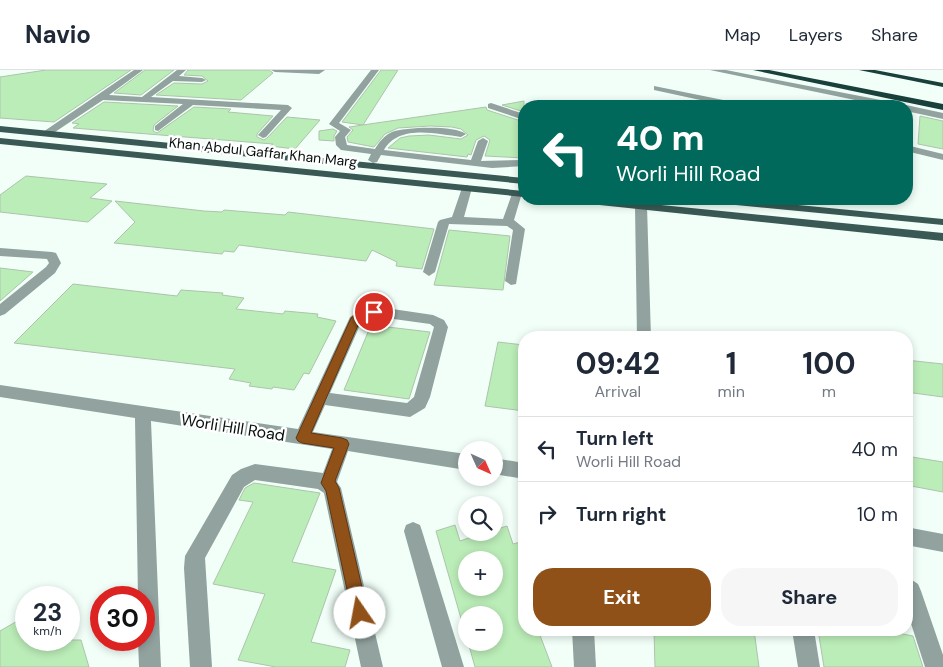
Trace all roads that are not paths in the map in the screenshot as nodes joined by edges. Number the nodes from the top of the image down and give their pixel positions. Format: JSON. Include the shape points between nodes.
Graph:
{"nodes":[{"id":1,"x":140,"y":70,"type":"edge"},
{"id":2,"x":182,"y":70,"type":"edge"},
{"id":3,"x":275,"y":70,"type":"edge"},
{"id":4,"x":321,"y":70,"type":"edge"},
{"id":5,"x":375,"y":70,"type":"edge"},
{"id":6,"x":714,"y":70,"type":"edge"},
{"id":7,"x":757,"y":70,"type":"edge"},
{"id":8,"x":863,"y":70,"type":"edge"},
{"id":9,"x":171,"y":78,"type":"junction"},
{"id":10,"x":202,"y":80,"type":"dead end"},
{"id":11,"x":943,"y":85,"type":"edge"},
{"id":12,"x":656,"y":88,"type":"dead end"},
{"id":13,"x":101,"y":96,"type":"junction"},
{"id":14,"x":144,"y":99,"type":"junction"},
{"id":15,"x":711,"y":100,"type":"edge"},
{"id":16,"x":866,"y":100,"type":"edge"},
{"id":17,"x":908,"y":100,"type":"edge"},
{"id":18,"x":913,"y":101,"type":"edge"},
{"id":19,"x":191,"y":102,"type":"junction"},
{"id":20,"x":491,"y":106,"type":"dead end"},
{"id":21,"x":943,"y":107,"type":"edge"},
{"id":22,"x":913,"y":110,"type":"edge"},
{"id":23,"x":518,"y":115,"type":"edge"},
{"id":24,"x":943,"y":116,"type":"edge"},
{"id":25,"x":158,"y":128,"type":"dead end"},
{"id":26,"x":0,"y":129,"type":"edge"},
{"id":27,"x":46,"y":134,"type":"junction"},
{"id":28,"x":461,"y":134,"type":"dead end"},
{"id":29,"x":263,"y":135,"type":"dead end"},
{"id":30,"x":0,"y":141,"type":"edge"},
{"id":31,"x":484,"y":141,"type":"dead end"},
{"id":32,"x":913,"y":150,"type":"edge"},
{"id":33,"x":378,"y":153,"type":"junction"},
{"id":34,"x":943,"y":157,"type":"edge"},
{"id":35,"x":475,"y":163,"type":"junction"},
{"id":36,"x":518,"y":163,"type":"edge"},
{"id":37,"x":370,"y":166,"type":"junction"},
{"id":38,"x":518,"y":180,"type":"edge"},
{"id":39,"x":467,"y":188,"type":"junction"},
{"id":40,"x":518,"y":194,"type":"edge"},
{"id":41,"x":518,"y":199,"type":"edge"},
{"id":42,"x":631,"y":205,"type":"edge"},
{"id":43,"x":767,"y":205,"type":"edge"},
{"id":44,"x":641,"y":206,"type":"junction"},
{"id":45,"x":457,"y":220,"type":"junction"},
{"id":46,"x":943,"y":222,"type":"edge"},
{"id":47,"x":508,"y":223,"type":"junction"},
{"id":48,"x":943,"y":237,"type":"edge"},
{"id":49,"x":0,"y":252,"type":"edge"},
{"id":50,"x":429,"y":272,"type":"dead end"},
{"id":51,"x":511,"y":281,"type":"dead end"},
{"id":52,"x":0,"y":311,"type":"edge"},
{"id":53,"x":644,"y":331,"type":"edge"},
{"id":54,"x":0,"y":391,"type":"edge"},
{"id":55,"x":320,"y":398,"type":"junction"},
{"id":56,"x":143,"y":413,"type":"junction"},
{"id":57,"x":302,"y":438,"type":"junction"},
{"id":58,"x":342,"y":444,"type":"junction"},
{"id":59,"x":458,"y":461,"type":"edge"},
{"id":60,"x":503,"y":468,"type":"edge"},
{"id":61,"x":518,"y":470,"type":"edge"},
{"id":62,"x":328,"y":483,"type":"junction"},
{"id":63,"x":412,"y":531,"type":"dead end"},
{"id":64,"x":913,"y":537,"type":"edge"},
{"id":65,"x":943,"y":542,"type":"edge"},
{"id":66,"x":913,"y":597,"type":"edge"},
{"id":67,"x":583,"y":636,"type":"edge"},
{"id":68,"x":804,"y":636,"type":"edge"},
{"id":69,"x":150,"y":667,"type":"edge"},
{"id":70,"x":202,"y":667,"type":"edge"},
{"id":71,"x":372,"y":667,"type":"edge"},
{"id":72,"x":453,"y":667,"type":"edge"},
{"id":73,"x":585,"y":667,"type":"edge"},
{"id":74,"x":809,"y":667,"type":"edge"},
{"id":75,"x":936,"y":667,"type":"edge"}],
"edges":[{"from":1,"to":13,"type":"street"},
{"from":2,"to":9,"type":"street"},
{"from":3,"to":4,"type":"street"},
{"from":5,"to":33,"type":"street","via":[[334,124],[346,130],[340,137],[344,148]]},
{"from":6,"to":16,"type":"street"},
{"from":7,"to":17,"type":"highway"},
{"from":8,"to":11,"type":"highway"},
{"from":9,"to":10,"type":"street"},
{"from":9,"to":14,"type":"street"},
{"from":12,"to":15,"type":"street"},
{"from":13,"to":14,"type":"street"},
{"from":13,"to":27,"type":"street"},
{"from":14,"to":19,"type":"street"},
{"from":18,"to":21,"type":"highway"},
{"from":19,"to":25,"type":"street"},
{"from":19,"to":29,"type":"street","via":[[288,108]]},
{"from":20,"to":23,"type":"street"},
{"from":22,"to":24,"type":"street"},
{"from":26,"to":27,"type":"main road","name":"Khan Abdul Gaffar Khan Marg"},
{"from":27,"to":37,"type":"main road","name":"Khan Abdul Gaffar Khan Marg"},
{"from":28,"to":33,"type":"street","via":[[418,130],[401,133],[385,141]]},
{"from":30,"to":39,"type":"main road","name":"Khan Abdul Gaffar Khan Marg"},
{"from":31,"to":35,"type":"street"},
{"from":32,"to":34,"type":"street"},
{"from":33,"to":35,"type":"street"},
{"from":33,"to":37,"type":"street"},
{"from":35,"to":36,"type":"street"},
{"from":37,"to":38,"type":"main road","name":"Khan Abdul Gaffar Khan Marg"},
{"from":39,"to":40,"type":"main road","name":"Khan Abdul Gaffar Khan Marg"},
{"from":39,"to":45,"type":"street"},
{"from":41,"to":47,"type":"street"},
{"from":42,"to":44,"type":"main road"},
{"from":43,"to":46,"type":"main road"},
{"from":44,"to":48,"type":"main road"},
{"from":44,"to":53,"type":"street"},
{"from":45,"to":47,"type":"street"},
{"from":45,"to":50,"type":"street","via":[[447,220],[443,224]]},
{"from":47,"to":51,"type":"street","via":[[519,229]]},
{"from":49,"to":52,"type":"street","via":[[52,256],[55,263],[51,270]]},
{"from":54,"to":56,"type":"street","name":"Worli Hill Road"},
{"from":55,"to":55,"type":"street","via":[[410,410],[415,407],[422,397],[440,323],[364,313],[355,320]]},
{"from":55,"to":57,"type":"street"},
{"from":56,"to":57,"type":"street","name":"Worli Hill Road"},
{"from":56,"to":69,"type":"street"},
{"from":57,"to":58,"type":"street","name":"Worli Hill Road"},
{"from":58,"to":59,"type":"street","name":"Worli Hill Road"},
{"from":58,"to":62,"type":"street"},
{"from":60,"to":61,"type":"street"},
{"from":62,"to":70,"type":"street","via":[[255,472],[238,481],[195,556]]},
{"from":62,"to":71,"type":"street","via":[[332,488]]},
{"from":63,"to":72,"type":"street"},
{"from":64,"to":65,"type":"street"},
{"from":66,"to":75,"type":"street"},
{"from":67,"to":73,"type":"street"},
{"from":68,"to":74,"type":"street"}]}
